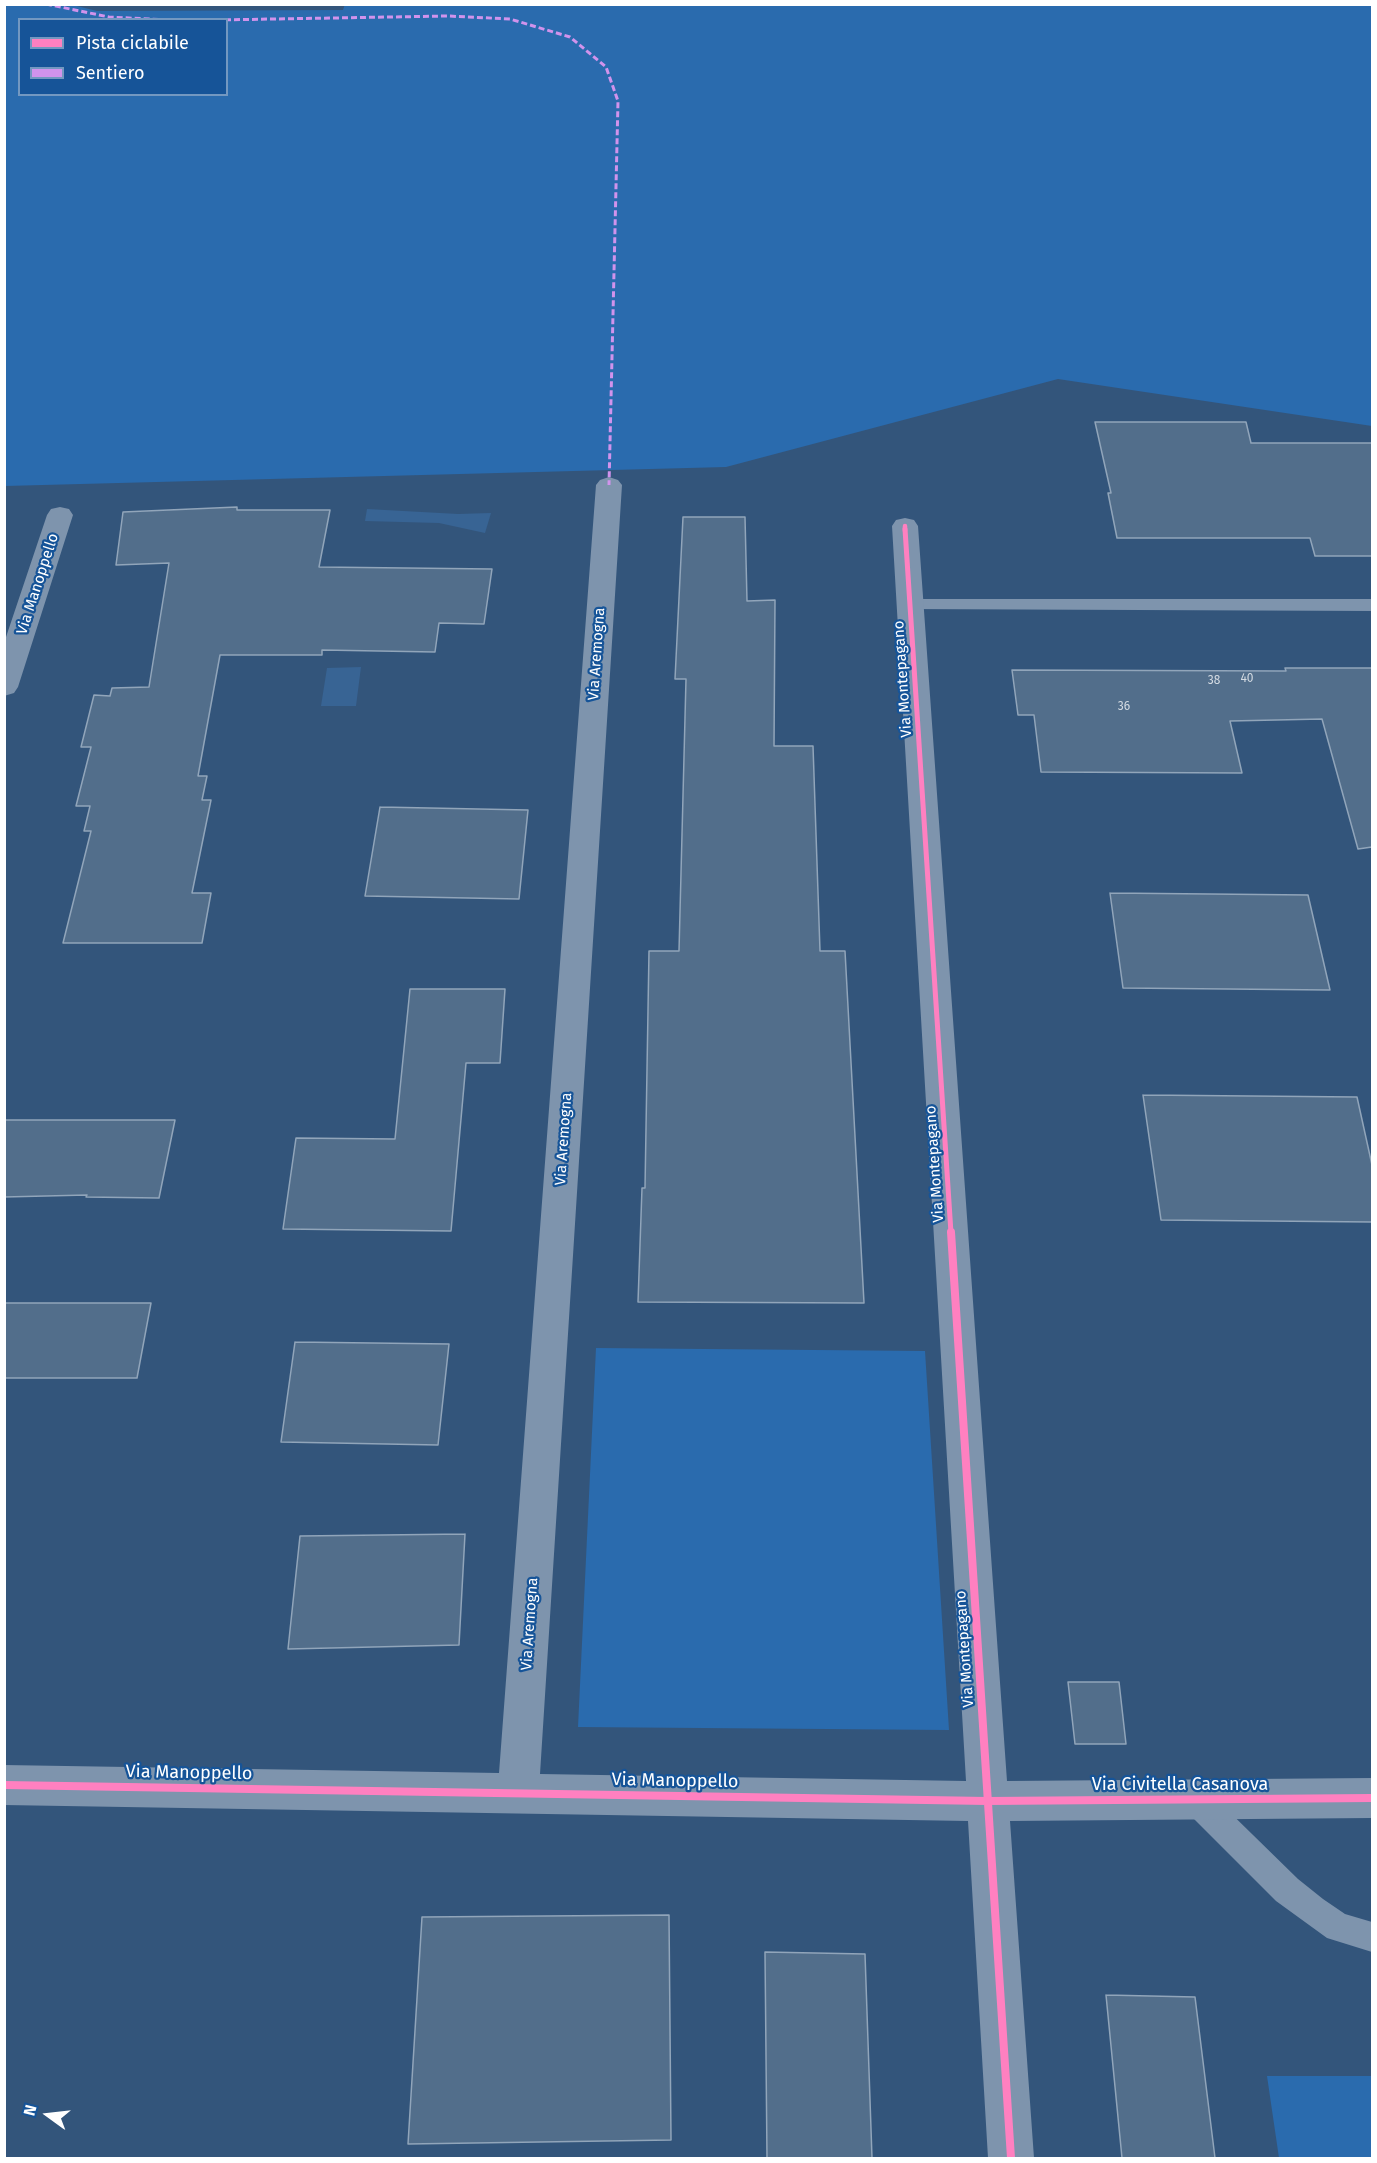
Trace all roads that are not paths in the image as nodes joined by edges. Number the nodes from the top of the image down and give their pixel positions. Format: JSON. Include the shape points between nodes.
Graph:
{"nodes":[{"id":1,"x":609,"y":485,"type":"dead end"},
{"id":2,"x":60,"y":515,"type":"dead end"},
{"id":3,"x":905,"y":526,"type":"dead end"},
{"id":4,"x":910,"y":605,"type":"junction"},
{"id":5,"x":1372,"y":605,"type":"edge"},
{"id":6,"x":4,"y":687,"type":"edge"},
{"id":7,"x":4,"y":1785,"type":"edge"},
{"id":8,"x":518,"y":1794,"type":"junction"},
{"id":9,"x":1372,"y":1798,"type":"edge"},
{"id":10,"x":1196,"y":1800,"type":"junction"},
{"id":11,"x":987,"y":1801,"type":"junction"},
{"id":12,"x":1372,"y":1937,"type":"edge"},
{"id":13,"x":1011,"y":2158,"type":"edge"}],
"edges":[{"from":1,"to":8,"type":"street","name":"Via Aremogna"},
{"from":2,"to":6,"type":"street","name":"Via Manoppello"},
{"from":3,"to":4,"type":"street","name":"Via Montepagano"},
{"from":4,"to":5,"type":"lane"},
{"from":4,"to":11,"type":"street","name":"Via Montepagano"},
{"from":7,"to":8,"type":"street","name":"Via Manoppello"},
{"from":8,"to":11,"type":"street","name":"Via Manoppello"},
{"from":9,"to":10,"type":"street","name":"Via Civitella Casanova"},
{"from":10,"to":11,"type":"street","name":"Via Civitella Casanova"},
{"from":10,"to":12,"type":"lane","via":[[1312,1910],[1338,1927]]},
{"from":11,"to":13,"type":"street"}]}
